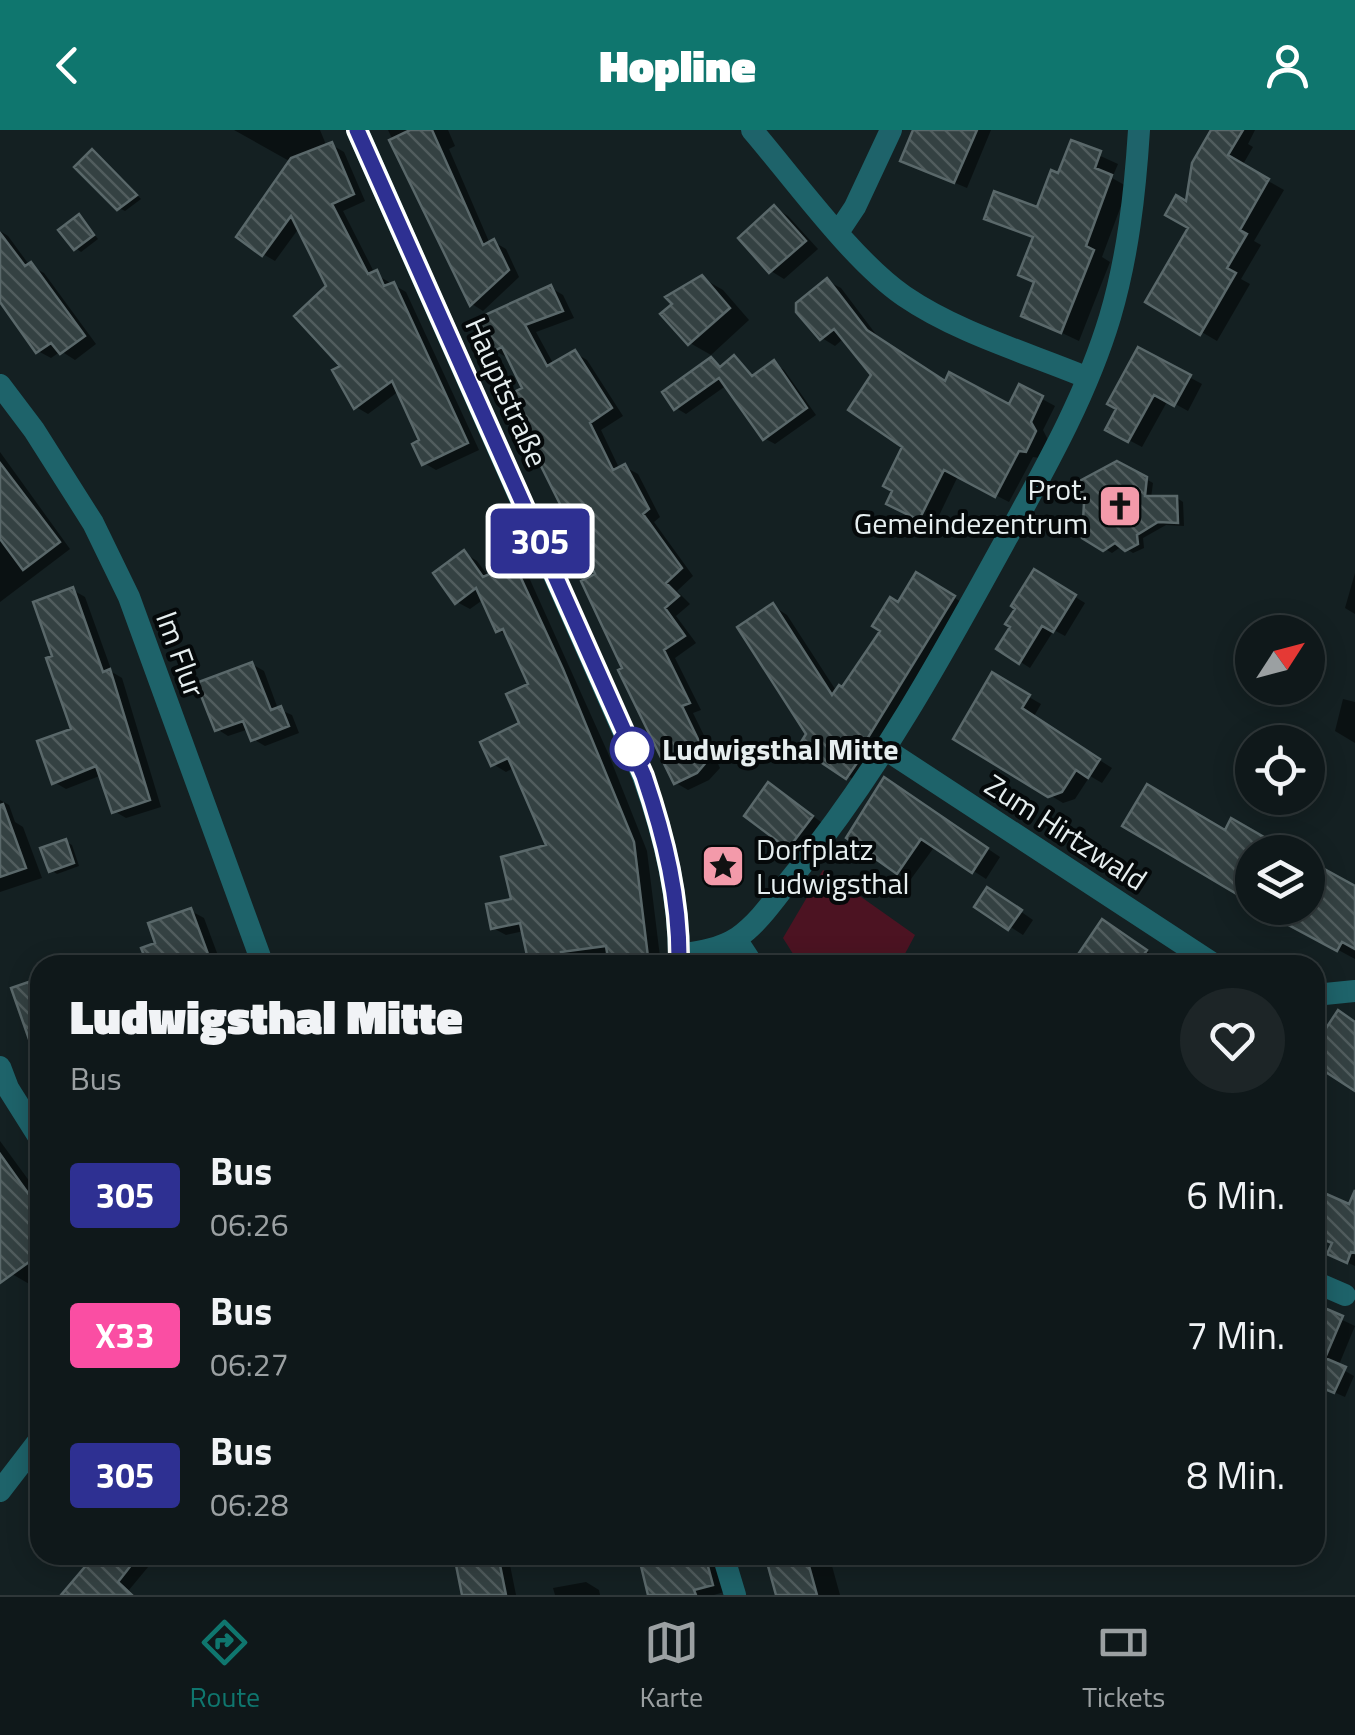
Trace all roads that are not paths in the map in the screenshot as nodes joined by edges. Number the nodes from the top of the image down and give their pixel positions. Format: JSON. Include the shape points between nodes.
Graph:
{"nodes":[{"id":1,"x":357,"y":130,"type":"edge"},
{"id":2,"x":752,"y":130,"type":"edge"},
{"id":3,"x":891,"y":130,"type":"edge"},
{"id":4,"x":1139,"y":130,"type":"edge"},
{"id":5,"x":839,"y":231,"type":"junction"},
{"id":6,"x":1088,"y":378,"type":"junction"},
{"id":7,"x":0,"y":384,"type":"edge"},
{"id":8,"x":885,"y":749,"type":"junction"},
{"id":9,"x":736,"y":938,"type":"junction"},
{"id":10,"x":259,"y":955,"type":"edge"},
{"id":11,"x":680,"y":955,"type":"edge"},
{"id":12,"x":694,"y":955,"type":"edge"},
{"id":13,"x":747,"y":955,"type":"edge"},
{"id":14,"x":1200,"y":955,"type":"edge"},
{"id":15,"x":1355,"y":991,"type":"edge"},
{"id":16,"x":1325,"y":994,"type":"edge"},
{"id":17,"x":0,"y":1067,"type":"edge"},
{"id":18,"x":30,"y":1123,"type":"edge"},
{"id":19,"x":1325,"y":1287,"type":"edge"},
{"id":20,"x":1345,"y":1296,"type":"dead end"},
{"id":21,"x":30,"y":1453,"type":"edge"},
{"id":22,"x":0,"y":1491,"type":"edge"},
{"id":23,"x":726,"y":1565,"type":"edge"},
{"id":24,"x":735,"y":1595,"type":"edge"}],
"edges":[{"from":1,"to":11,"type":"street","name":"Hauptstraße","via":[[644,776],[665,840]]},
{"from":2,"to":5,"type":"street"},
{"from":3,"to":5,"type":"street"},
{"from":4,"to":6,"type":"street","via":[[1127,250]]},
{"from":5,"to":6,"type":"street","via":[[904,296]]},
{"from":6,"to":8,"type":"street","via":[[977,593]]},
{"from":7,"to":10,"type":"street","name":"Im Flur","via":[[93,522],[129,598]]},
{"from":8,"to":9,"type":"street","via":[[818,845]]},
{"from":8,"to":14,"type":"street","name":"Zum Hirtzwald"},
{"from":9,"to":12,"type":"street"},
{"from":9,"to":13,"type":"street"},
{"from":15,"to":16,"type":"street"},
{"from":17,"to":18,"type":"street"},
{"from":19,"to":20,"type":"street"},
{"from":21,"to":22,"type":"street"},
{"from":23,"to":24,"type":"street"}]}
